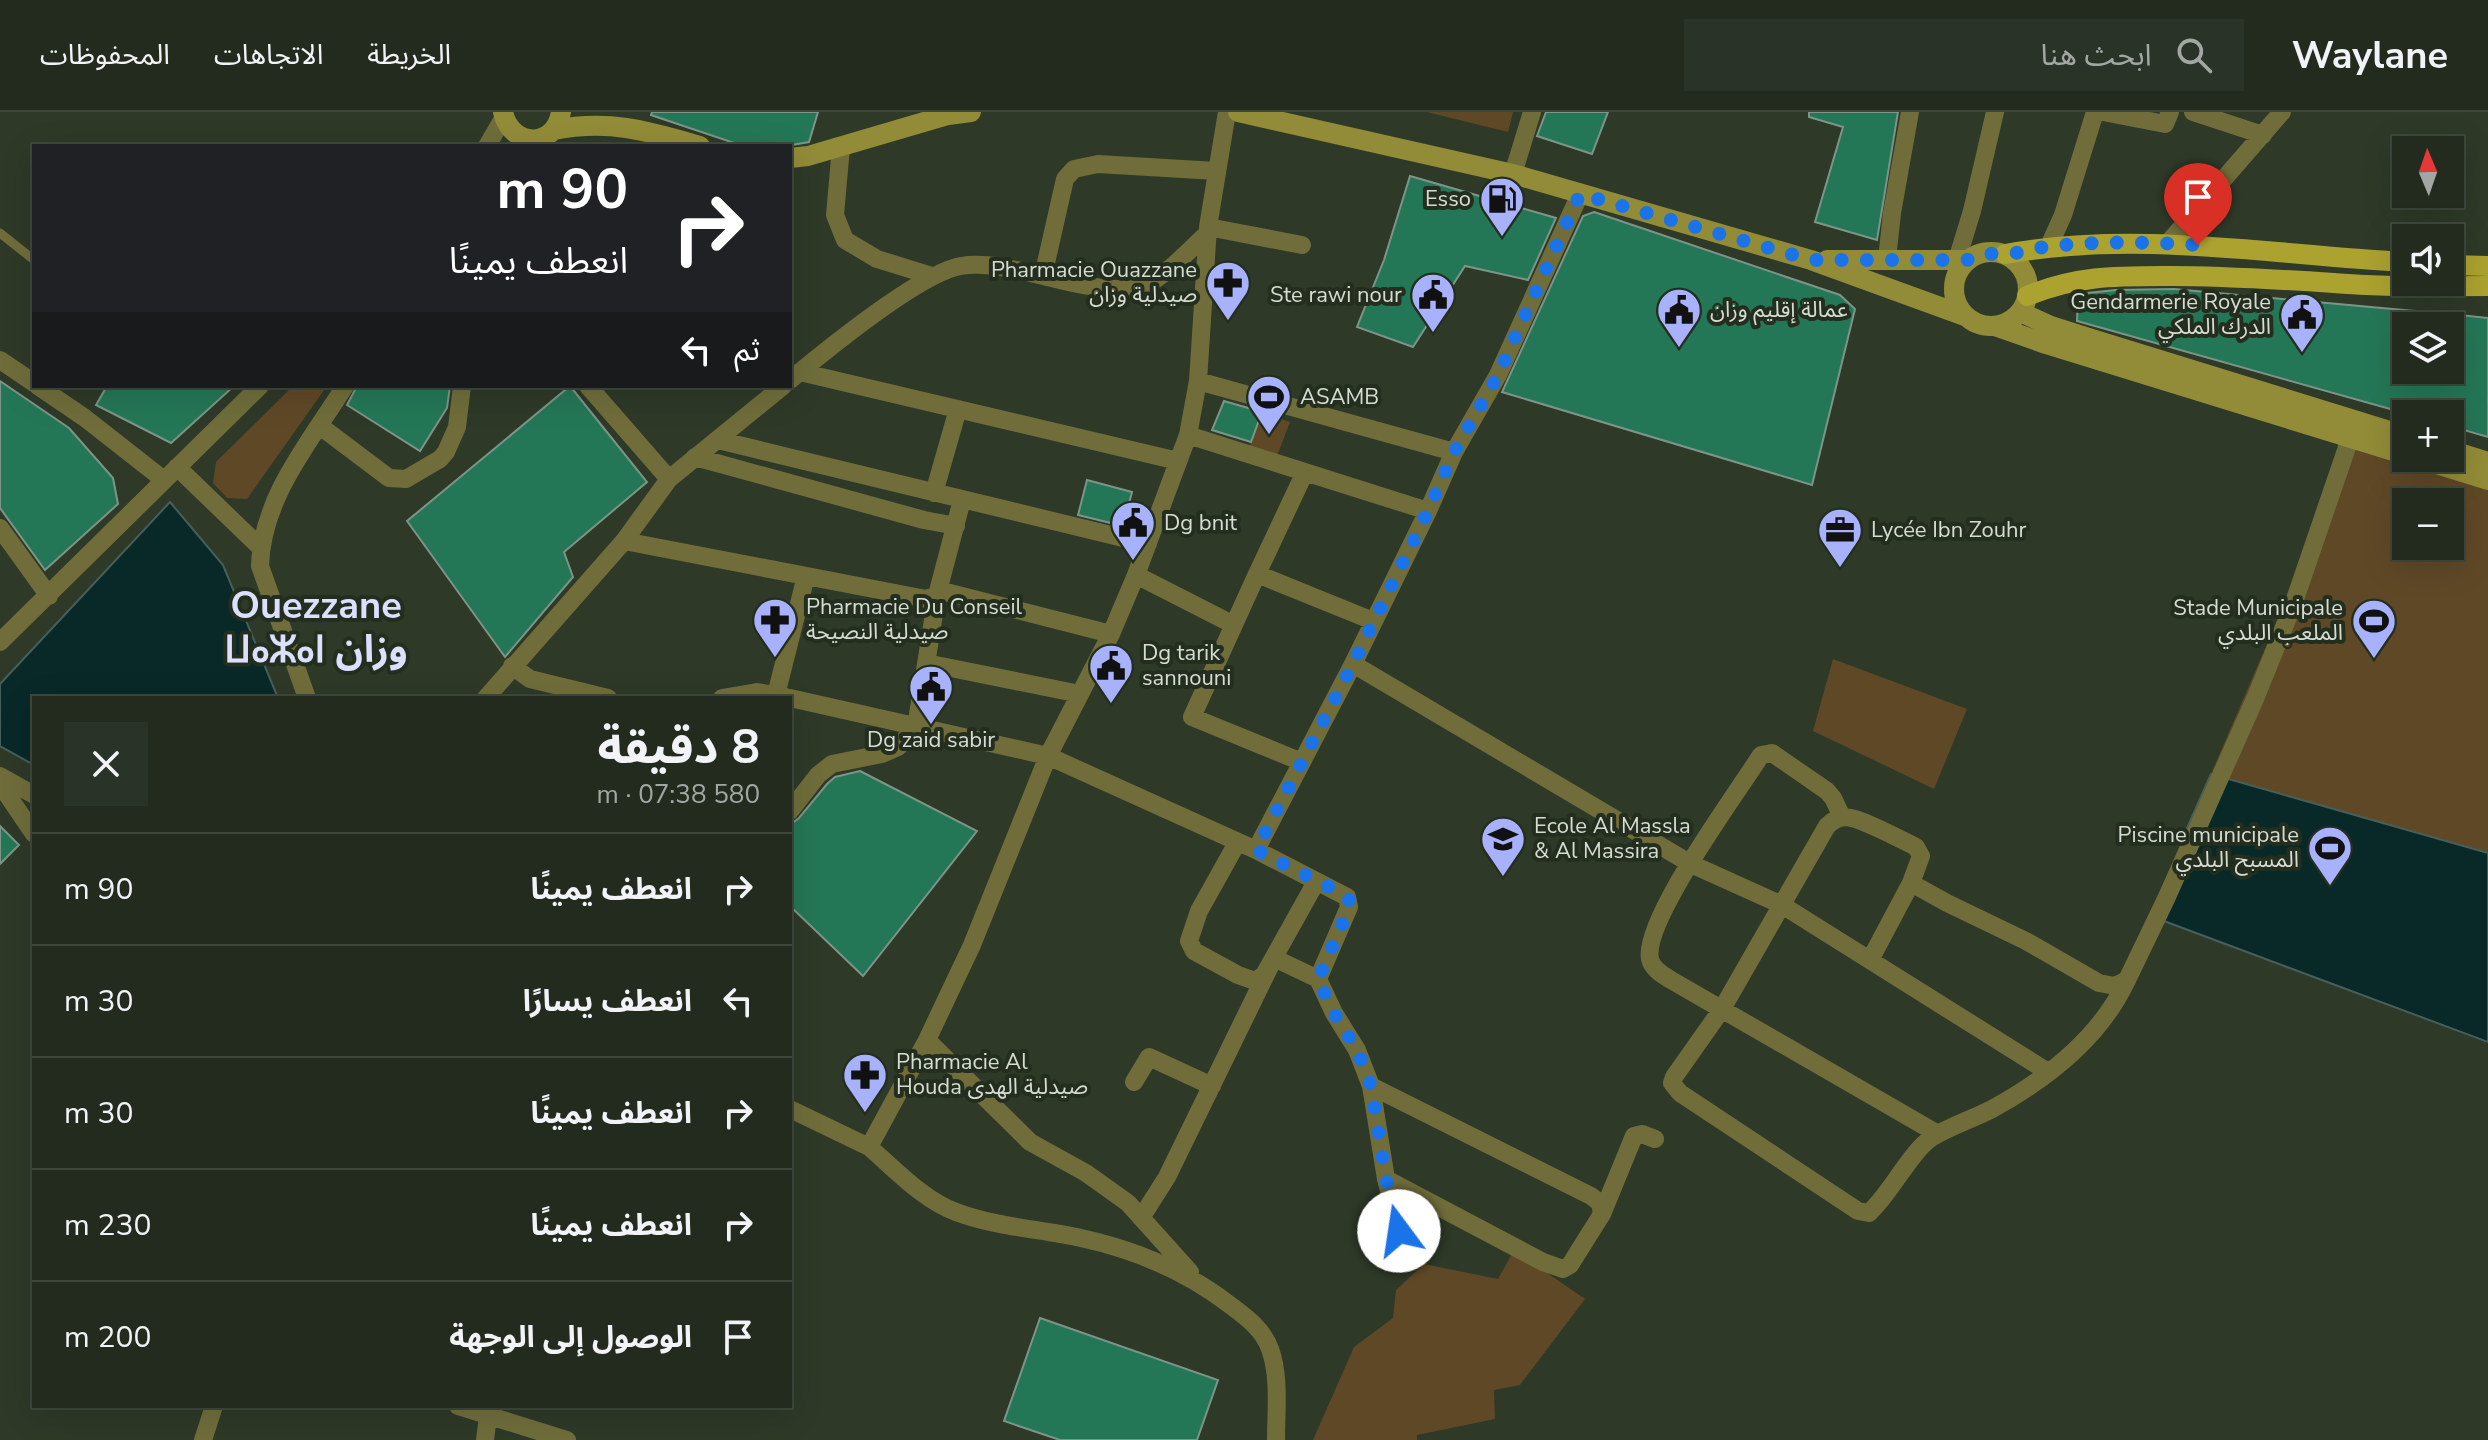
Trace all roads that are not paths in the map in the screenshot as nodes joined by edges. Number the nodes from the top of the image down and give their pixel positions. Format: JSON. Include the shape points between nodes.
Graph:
{"nodes":[{"id":1,"x":603,"y":112,"type":"edge"},
{"id":2,"x":971,"y":112,"type":"edge"},
{"id":3,"x":1227,"y":112,"type":"edge"},
{"id":4,"x":1238,"y":112,"type":"edge"},
{"id":5,"x":1532,"y":112,"type":"edge"},
{"id":6,"x":1910,"y":112,"type":"edge"},
{"id":7,"x":1995,"y":112,"type":"edge"},
{"id":8,"x":2095,"y":112,"type":"edge"},
{"id":9,"x":2103,"y":112,"type":"edge"},
{"id":10,"x":2170,"y":112,"type":"edge"},
{"id":11,"x":2193,"y":112,"type":"edge"},
{"id":12,"x":2282,"y":112,"type":"edge"},
{"id":13,"x":503,"y":114,"type":"edge"},
{"id":14,"x":558,"y":121,"type":"edge"},
{"id":15,"x":643,"y":130,"type":"junction"},
{"id":16,"x":2263,"y":135,"type":"junction"},
{"id":17,"x":526,"y":143,"type":"edge"},
{"id":18,"x":488,"y":144,"type":"edge"},
{"id":19,"x":693,"y":144,"type":"edge"},
{"id":20,"x":841,"y":147,"type":"junction"},
{"id":21,"x":792,"y":158,"type":"edge"},
{"id":22,"x":1216,"y":171,"type":"junction"},
{"id":23,"x":1513,"y":174,"type":"junction"},
{"id":24,"x":1580,"y":194,"type":"junction"},
{"id":25,"x":1208,"y":230,"type":"junction"},
{"id":26,"x":0,"y":233,"type":"edge"},
{"id":27,"x":2168,"y":243,"type":"junction"},
{"id":28,"x":1302,"y":245,"type":"dead end"},
{"id":29,"x":2049,"y":246,"type":"junction"},
{"id":30,"x":2005,"y":254,"type":"junction"},
{"id":31,"x":32,"y":258,"type":"edge"},
{"id":32,"x":1887,"y":259,"type":"junction"},
{"id":33,"x":1811,"y":260,"type":"junction"},
{"id":34,"x":1962,"y":260,"type":"junction"},
{"id":35,"x":2392,"y":261,"type":"edge"},
{"id":36,"x":2464,"y":265,"type":"edge"},
{"id":37,"x":2488,"y":266,"type":"edge"},
{"id":38,"x":932,"y":276,"type":"junction"},
{"id":39,"x":1043,"y":276,"type":"junction"},
{"id":40,"x":2488,"y":286,"type":"edge"},
{"id":41,"x":2024,"y":304,"type":"junction"},
{"id":42,"x":1965,"y":316,"type":"junction"},
{"id":43,"x":1995,"y":326,"type":"junction"},
{"id":44,"x":0,"y":360,"type":"edge"},
{"id":45,"x":795,"y":376,"type":"edge"},
{"id":46,"x":1198,"y":381,"type":"junction"},
{"id":47,"x":32,"y":382,"type":"edge"},
{"id":48,"x":258,"y":388,"type":"edge"},
{"id":49,"x":344,"y":388,"type":"edge"},
{"id":50,"x":462,"y":388,"type":"edge"},
{"id":51,"x":590,"y":388,"type":"edge"},
{"id":52,"x":781,"y":388,"type":"edge"},
{"id":53,"x":56,"y":392,"type":"edge"},
{"id":54,"x":958,"y":409,"type":"junction"},
{"id":55,"x":320,"y":426,"type":"junction"},
{"id":56,"x":2353,"y":429,"type":"junction"},
{"id":57,"x":2392,"y":434,"type":"edge"},
{"id":58,"x":1188,"y":435,"type":"junction"},
{"id":59,"x":718,"y":440,"type":"junction"},
{"id":60,"x":2392,"y":448,"type":"edge"},
{"id":61,"x":1454,"y":452,"type":"junction"},
{"id":62,"x":2464,"y":454,"type":"edge"},
{"id":63,"x":695,"y":457,"type":"junction"},
{"id":64,"x":1178,"y":461,"type":"junction"},
{"id":65,"x":2488,"y":462,"type":"edge"},
{"id":66,"x":1305,"y":472,"type":"junction"},
{"id":67,"x":2462,"y":472,"type":"edge"},
{"id":68,"x":170,"y":474,"type":"junction"},
{"id":69,"x":669,"y":479,"type":"junction"},
{"id":70,"x":2488,"y":480,"type":"edge"},
{"id":71,"x":934,"y":493,"type":"junction"},
{"id":72,"x":962,"y":500,"type":"junction"},
{"id":73,"x":1428,"y":511,"type":"junction"},
{"id":74,"x":956,"y":526,"type":"junction"},
{"id":75,"x":0,"y":528,"type":"edge"},
{"id":76,"x":624,"y":541,"type":"junction"},
{"id":77,"x":1148,"y":544,"type":"junction"},
{"id":78,"x":261,"y":548,"type":"junction"},
{"id":79,"x":1257,"y":574,"type":"junction"},
{"id":80,"x":1136,"y":575,"type":"junction"},
{"id":81,"x":806,"y":576,"type":"junction"},
{"id":82,"x":937,"y":595,"type":"junction"},
{"id":83,"x":49,"y":596,"type":"junction"},
{"id":84,"x":1373,"y":621,"type":"junction"},
{"id":85,"x":1234,"y":625,"type":"junction"},
{"id":86,"x":4,"y":632,"type":"edge"},
{"id":87,"x":1111,"y":634,"type":"junction"},
{"id":88,"x":926,"y":663,"type":"junction"},
{"id":89,"x":1353,"y":664,"type":"junction"},
{"id":90,"x":512,"y":666,"type":"junction"},
{"id":91,"x":1080,"y":694,"type":"junction"},
{"id":92,"x":306,"y":696,"type":"edge"},
{"id":93,"x":488,"y":696,"type":"edge"},
{"id":94,"x":600,"y":696,"type":"edge"},
{"id":95,"x":730,"y":696,"type":"edge"},
{"id":96,"x":774,"y":696,"type":"edge"},
{"id":97,"x":785,"y":696,"type":"edge"},
{"id":98,"x":792,"y":699,"type":"edge"},
{"id":99,"x":916,"y":727,"type":"junction"},
{"id":100,"x":1048,"y":756,"type":"junction"},
{"id":101,"x":1302,"y":762,"type":"junction"},
{"id":102,"x":0,"y":776,"type":"edge"},
{"id":103,"x":0,"y":784,"type":"edge"},
{"id":104,"x":32,"y":794,"type":"edge"},
{"id":105,"x":792,"y":807,"type":"edge"},
{"id":106,"x":1842,"y":817,"type":"junction"},
{"id":107,"x":32,"y":831,"type":"edge"},
{"id":108,"x":1237,"y":843,"type":"junction"},
{"id":109,"x":1256,"y":850,"type":"junction"},
{"id":110,"x":1691,"y":864,"type":"junction"},
{"id":111,"x":1316,"y":882,"type":"junction"},
{"id":112,"x":1911,"y":883,"type":"junction"},
{"id":113,"x":1782,"y":905,"type":"junction"},
{"id":114,"x":1274,"y":958,"type":"junction"},
{"id":115,"x":1870,"y":960,"type":"junction"},
{"id":116,"x":1318,"y":979,"type":"junction"},
{"id":117,"x":2127,"y":980,"type":"junction"},
{"id":118,"x":1722,"y":1009,"type":"junction"},
{"id":119,"x":927,"y":1040,"type":"junction"},
{"id":120,"x":2048,"y":1072,"type":"junction"},
{"id":121,"x":1134,"y":1082,"type":"dead end"},
{"id":122,"x":1212,"y":1086,"type":"junction"},
{"id":123,"x":1371,"y":1086,"type":"junction"},
{"id":124,"x":792,"y":1110,"type":"edge"},
{"id":125,"x":1938,"y":1134,"type":"junction"},
{"id":126,"x":1655,"y":1139,"type":"dead end"},
{"id":127,"x":869,"y":1147,"type":"junction"},
{"id":128,"x":1386,"y":1179,"type":"junction"},
{"id":129,"x":1602,"y":1214,"type":"junction"},
{"id":130,"x":1141,"y":1218,"type":"junction"},
{"id":131,"x":1406,"y":1257,"type":"dead end"},
{"id":132,"x":1200,"y":1282,"type":"junction"},
{"id":133,"x":213,"y":1408,"type":"edge"},
{"id":134,"x":464,"y":1408,"type":"edge"},
{"id":135,"x":488,"y":1416,"type":"junction"},
{"id":136,"x":203,"y":1440,"type":"edge"},
{"id":137,"x":485,"y":1440,"type":"edge"},
{"id":138,"x":567,"y":1440,"type":"edge"},
{"id":139,"x":1276,"y":1440,"type":"edge"}],
"edges":[{"from":1,"to":15,"type":"main road"},
{"from":2,"to":20,"type":"main road"},
{"from":3,"to":22,"type":"street"},
{"from":4,"to":23,"type":"main road"},
{"from":5,"to":23,"type":"street"},
{"from":6,"to":32,"type":"street"},
{"from":7,"to":34,"type":"street"},
{"from":8,"to":29,"type":"street"},
{"from":9,"to":10,"type":"street","via":[[2165,124]]},
{"from":11,"to":16,"type":"street"},
{"from":12,"to":16,"type":"street"},
{"from":13,"to":17,"type":"main road","via":[[508,127]]},
{"from":13,"to":18,"type":"street"},
{"from":14,"to":15,"type":"main road"},
{"from":14,"to":17,"type":"main road","via":[[546,136]]},
{"from":15,"to":19,"type":"main road"},
{"from":16,"to":27,"type":"street"},
{"from":20,"to":21,"type":"main road"},
{"from":20,"to":38,"type":"street","via":[[835,215],[845,240],[877,259]]},
{"from":22,"to":25,"type":"street"},
{"from":22,"to":39,"type":"street","via":[[1098,164],[1074,169],[1065,179]]},
{"from":23,"to":24,"type":"main road"},
{"from":24,"to":33,"type":"main road"},
{"from":24,"to":61,"type":"street","via":[[1498,375]]},
{"from":25,"to":28,"type":"street"},
{"from":25,"to":39,"type":"street","via":[[1147,284],[1105,287]]},
{"from":25,"to":46,"type":"street"},
{"from":26,"to":31,"type":"lane"},
{"from":27,"to":29,"type":"main road"},
{"from":27,"to":35,"type":"main road"},
{"from":29,"to":30,"type":"main road"},
{"from":30,"to":34,"type":"main road"},
{"from":30,"to":41,"type":"main road","via":[[2023,271]]},
{"from":32,"to":33,"type":"main road"},
{"from":32,"to":34,"type":"main road"},
{"from":33,"to":42,"type":"main road"},
{"from":34,"to":42,"type":"main road","via":[[1954,281]]},
{"from":36,"to":37,"type":"main road"},
{"from":38,"to":39,"type":"street","via":[[979,265]]},
{"from":38,"to":45,"type":"street"},
{"from":40,"to":41,"type":"main road","via":[[2119,276],[2065,281]]},
{"from":41,"to":43,"type":"main road","via":[[2009,321]]},
{"from":41,"to":56,"type":"main road","via":[[2051,326]]},
{"from":42,"to":43,"type":"main road"},
{"from":43,"to":56,"type":"main road"},
{"from":44,"to":47,"type":"street"},
{"from":45,"to":54,"type":"street"},
{"from":46,"to":58,"type":"street"},
{"from":46,"to":61,"type":"street"},
{"from":48,"to":68,"type":"street"},
{"from":49,"to":55,"type":"street"},
{"from":50,"to":55,"type":"street","via":[[457,427],[446,452],[406,479],[389,478]]},
{"from":51,"to":69,"type":"street"},
{"from":52,"to":59,"type":"street"},
{"from":53,"to":68,"type":"street"},
{"from":54,"to":64,"type":"street"},
{"from":54,"to":71,"type":"street"},
{"from":55,"to":78,"type":"street","via":[[272,505]]},
{"from":56,"to":57,"type":"main road"},
{"from":56,"to":60,"type":"main road"},
{"from":56,"to":117,"type":"street","via":[[2255,699]]},
{"from":58,"to":64,"type":"street"},
{"from":58,"to":66,"type":"street"},
{"from":59,"to":63,"type":"street"},
{"from":59,"to":71,"type":"street"},
{"from":61,"to":73,"type":"street"},
{"from":62,"to":65,"type":"main road"},
{"from":63,"to":69,"type":"street"},
{"from":63,"to":74,"type":"street"},
{"from":64,"to":77,"type":"street"},
{"from":66,"to":73,"type":"street"},
{"from":66,"to":79,"type":"street"},
{"from":67,"to":70,"type":"main road"},
{"from":68,"to":78,"type":"street"},
{"from":68,"to":83,"type":"street"},
{"from":69,"to":76,"type":"street"},
{"from":71,"to":72,"type":"street"},
{"from":72,"to":74,"type":"street"},
{"from":72,"to":77,"type":"street"},
{"from":73,"to":84,"type":"street"},
{"from":74,"to":82,"type":"street"},
{"from":75,"to":83,"type":"street"},
{"from":76,"to":81,"type":"street"},
{"from":76,"to":90,"type":"street"},
{"from":77,"to":80,"type":"street"},
{"from":78,"to":92,"type":"street","via":[[260,566]]},
{"from":79,"to":84,"type":"street"},
{"from":79,"to":85,"type":"street"},
{"from":80,"to":85,"type":"street"},
{"from":80,"to":87,"type":"street"},
{"from":81,"to":82,"type":"street","via":[[926,599]]},
{"from":81,"to":97,"type":"street"},
{"from":82,"to":87,"type":"street","via":[[946,592]]},
{"from":82,"to":88,"type":"street"},
{"from":83,"to":86,"type":"street"},
{"from":84,"to":89,"type":"street"},
{"from":85,"to":101,"type":"street","via":[[1192,717]]},
{"from":87,"to":91,"type":"street"},
{"from":88,"to":91,"type":"street"},
{"from":88,"to":99,"type":"street"},
{"from":89,"to":101,"type":"street"},
{"from":89,"to":110,"type":"street"},
{"from":90,"to":93,"type":"street"},
{"from":90,"to":94,"type":"street","via":[[530,679]]},
{"from":91,"to":100,"type":"street"},
{"from":95,"to":96,"type":"street"},
{"from":98,"to":99,"type":"street"},
{"from":99,"to":100,"type":"street"},
{"from":99,"to":105,"type":"street","via":[[898,747],[832,764]]},
{"from":100,"to":108,"type":"street"},
{"from":100,"to":119,"type":"street","via":[[996,890]]},
{"from":101,"to":109,"type":"street"},
{"from":102,"to":104,"type":"street"},
{"from":103,"to":107,"type":"street"},
{"from":106,"to":110,"type":"street","via":[[1827,791],[1766,753]]},
{"from":106,"to":112,"type":"street","via":[[1916,847],[1921,856]]},
{"from":106,"to":113,"type":"street","via":[[1827,826]]},
{"from":108,"to":109,"type":"street"},
{"from":108,"to":114,"type":"street","via":[[1199,911],[1189,946],[1251,981],[1261,979]]},
{"from":109,"to":111,"type":"street"},
{"from":110,"to":113,"type":"street"},
{"from":110,"to":118,"type":"street","via":[[1662,909],[1650,958],[1661,973]]},
{"from":111,"to":114,"type":"street"},
{"from":111,"to":116,"type":"street","via":[[1347,897],[1349,907]]},
{"from":112,"to":115,"type":"street"},
{"from":112,"to":117,"type":"street","via":[[2099,983],[2115,986]]},
{"from":113,"to":115,"type":"street"},
{"from":113,"to":118,"type":"street"},
{"from":114,"to":116,"type":"street"},
{"from":114,"to":122,"type":"street"},
{"from":115,"to":120,"type":"street"},
{"from":116,"to":123,"type":"street"},
{"from":117,"to":120,"type":"street","via":[[2099,1025]]},
{"from":118,"to":125,"type":"street"},
{"from":118,"to":125,"type":"street","via":[[1674,1077],[1675,1088],[1858,1211],[1871,1211]]},
{"from":119,"to":127,"type":"street"},
{"from":119,"to":130,"type":"street","via":[[1030,1142],[1107,1186]]},
{"from":120,"to":125,"type":"street","via":[[1994,1108]]},
{"from":121,"to":122,"type":"street","via":[[1149,1057]]},
{"from":122,"to":130,"type":"street"},
{"from":123,"to":128,"type":"street"},
{"from":123,"to":129,"type":"street","via":[[1591,1196],[1600,1203]]},
{"from":124,"to":127,"type":"street"},
{"from":126,"to":129,"type":"street","via":[[1634,1136]]},
{"from":127,"to":132,"type":"street","via":[[953,1211],[1138,1254]]},
{"from":128,"to":129,"type":"street","via":[[1563,1269]]},
{"from":128,"to":131,"type":"street"},
{"from":130,"to":132,"type":"street"},
{"from":132,"to":139,"type":"street","via":[[1265,1336],[1275,1373]]},
{"from":133,"to":136,"type":"street"},
{"from":134,"to":135,"type":"street"},
{"from":135,"to":137,"type":"street"},
{"from":135,"to":138,"type":"street"}]}
